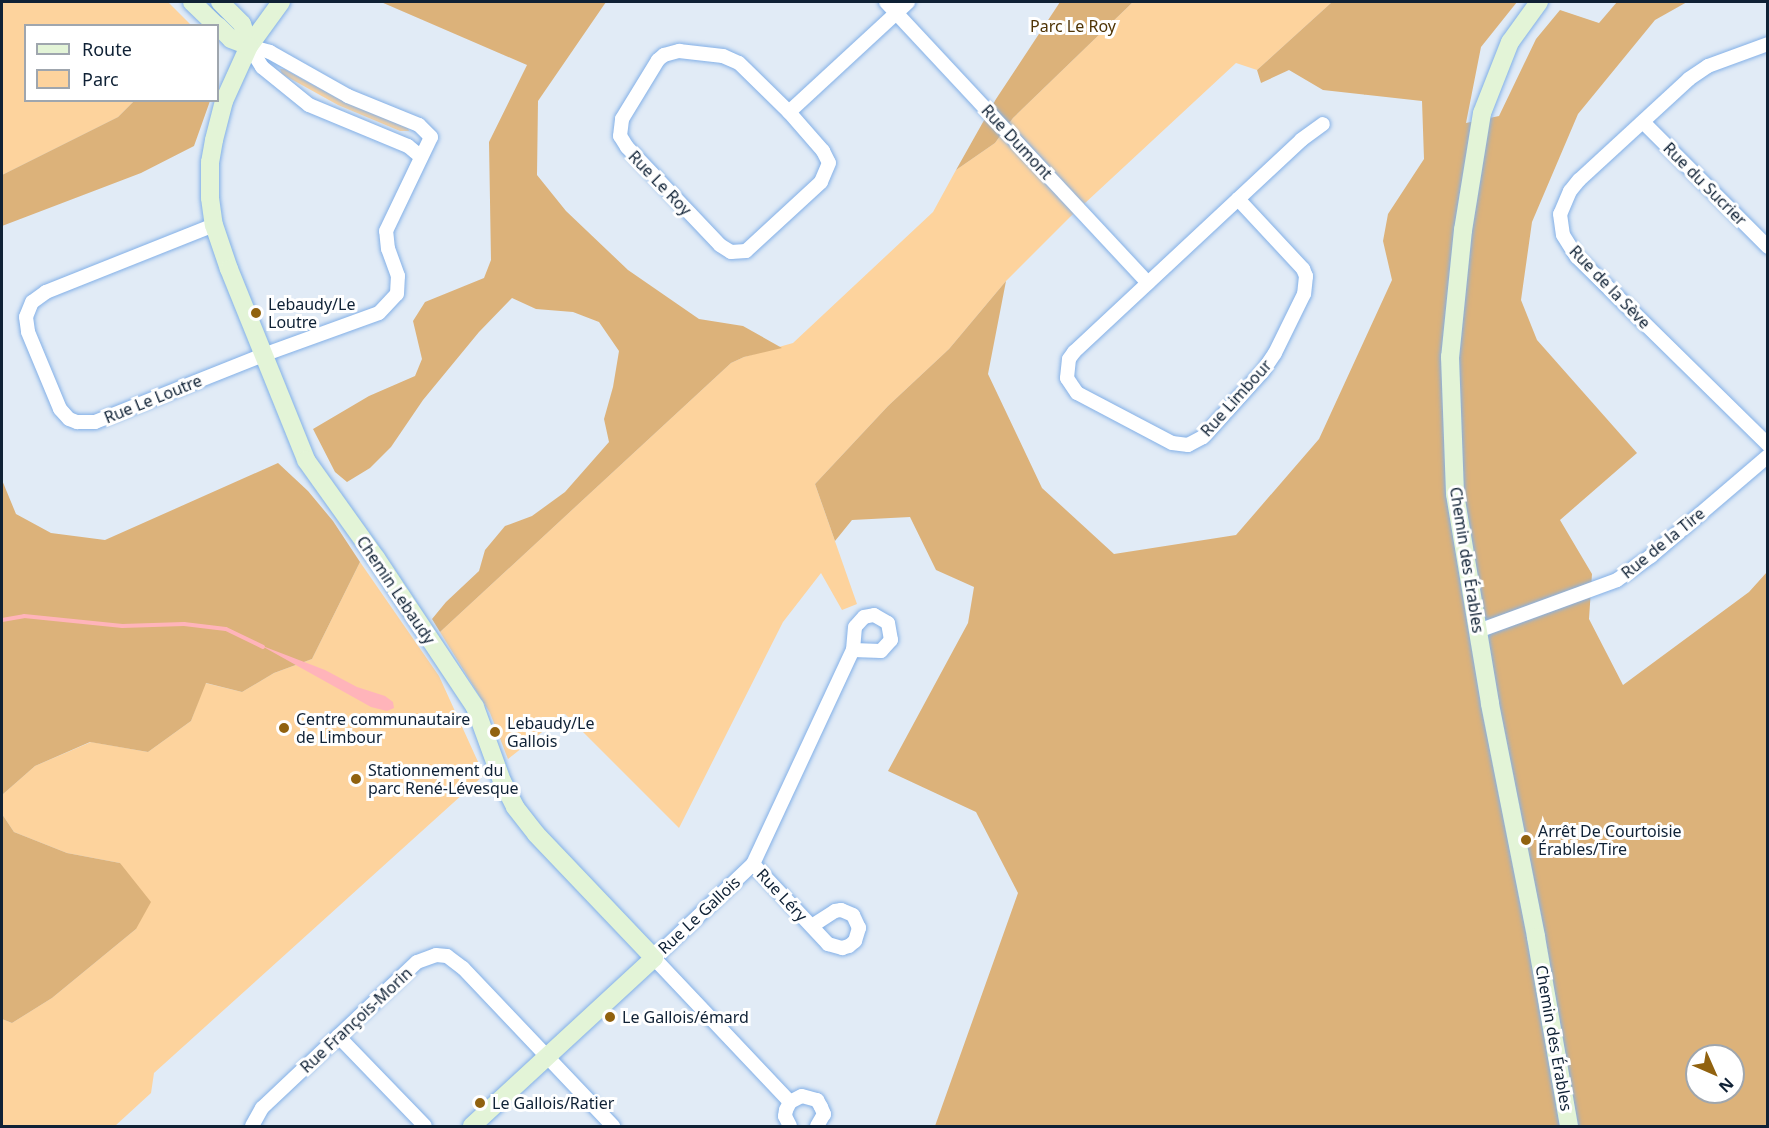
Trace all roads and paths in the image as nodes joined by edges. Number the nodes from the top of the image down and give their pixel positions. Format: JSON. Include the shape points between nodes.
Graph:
{"nodes":[{"id":1,"x":192,"y":2,"type":"edge"},
{"id":2,"x":220,"y":2,"type":"edge"},
{"id":3,"x":281,"y":2,"type":"edge"},
{"id":4,"x":886,"y":2,"type":"edge"},
{"id":5,"x":908,"y":2,"type":"edge"},
{"id":6,"x":1539,"y":2,"type":"edge"},
{"id":7,"x":896,"y":12,"type":"junction"},
{"id":8,"x":215,"y":24,"type":"edge"},
{"id":9,"x":219,"y":28,"type":"edge"},
{"id":10,"x":1767,"y":44,"type":"edge"},
{"id":11,"x":249,"y":46,"type":"junction"},
{"id":12,"x":789,"y":112,"type":"junction"},
{"id":13,"x":1643,"y":122,"type":"junction"},
{"id":14,"x":1323,"y":124,"type":"dead end"},
{"id":15,"x":421,"y":157,"type":"junction"},
{"id":16,"x":1238,"y":199,"type":"junction"},
{"id":17,"x":214,"y":225,"type":"junction"},
{"id":18,"x":1767,"y":247,"type":"edge"},
{"id":19,"x":1148,"y":283,"type":"junction"},
{"id":20,"x":263,"y":355,"type":"junction"},
{"id":21,"x":1767,"y":445,"type":"edge"},
{"id":22,"x":1767,"y":456,"type":"edge"},
{"id":23,"x":1478,"y":631,"type":"junction"},
{"id":24,"x":853,"y":650,"type":"dead end"},
{"id":25,"x":753,"y":864,"type":"junction"},
{"id":26,"x":812,"y":926,"type":"dead end"},
{"id":27,"x":654,"y":958,"type":"junction"},
{"id":28,"x":338,"y":1036,"type":"junction"},
{"id":29,"x":548,"y":1056,"type":"junction"},
{"id":30,"x":790,"y":1102,"type":"junction"},
{"id":31,"x":252,"y":1126,"type":"edge"},
{"id":32,"x":425,"y":1126,"type":"edge"},
{"id":33,"x":472,"y":1126,"type":"edge"},
{"id":34,"x":613,"y":1126,"type":"edge"},
{"id":35,"x":790,"y":1126,"type":"edge"},
{"id":36,"x":817,"y":1126,"type":"edge"},
{"id":37,"x":1569,"y":1126,"type":"edge"}],
"edges":[{"from":1,"to":8,"type":"street"},
{"from":2,"to":11,"type":"street","via":[[242,24]]},
{"from":3,"to":11,"type":"street","name":"Chemin Lebaudy"},
{"from":4,"to":7,"type":"street","name":"Rue Dumont"},
{"from":5,"to":7,"type":"street"},
{"from":6,"to":23,"type":"street","name":"Chemin des Érables","via":[[1510,42],[1482,113],[1462,230],[1451,345],[1455,494]]},
{"from":7,"to":12,"type":"street"},
{"from":7,"to":19,"type":"street","name":"Rue Dumont"},
{"from":9,"to":11,"type":"street","via":[[231,39]]},
{"from":10,"to":13,"type":"street","name":"Rue de la Sève","via":[[1698,72]]},
{"from":11,"to":15,"type":"street","via":[[262,68],[309,105],[408,146]]},
{"from":11,"to":15,"type":"street","name":"Rue Le Loutre","via":[[270,52],[348,96],[419,125],[431,137]]},
{"from":11,"to":17,"type":"street","name":"Chemin Lebaudy","via":[[224,101],[214,140],[210,179]]},
{"from":12,"to":12,"type":"street","name":"Rue Le Roy","via":[[823,151],[828,170],[821,182],[751,247],[739,253],[725,250],[704,229],[627,147],[619,128],[658,60],[679,51],[731,57]]},
{"from":13,"to":18,"type":"street","name":"Rue du Sucrier"},
{"from":13,"to":21,"type":"street","name":"Rue de la Sève","via":[[1570,191],[1560,214],[1563,235],[1577,256]]},
{"from":14,"to":16,"type":"street","name":"Rue Limbour"},
{"from":15,"to":20,"type":"street","name":"Rue Le Loutre","via":[[386,231],[399,286],[392,302],[379,313]]},
{"from":16,"to":19,"type":"street","name":"Rue Limbour"},
{"from":16,"to":19,"type":"street","name":"Rue Limbour","via":[[1298,262],[1306,285],[1269,363],[1203,436],[1188,445],[1172,443],[1085,399],[1067,378],[1069,359],[1074,352]]},
{"from":17,"to":20,"type":"street","name":"Chemin Lebaudy"},
{"from":17,"to":20,"type":"street","name":"Rue Le Loutre","via":[[39,297],[32,302],[26,317],[28,332],[60,409],[69,419],[86,423]]},
{"from":20,"to":27,"type":"street","name":"Chemin Lebaudy","via":[[306,459],[475,707],[515,807]]},
{"from":22,"to":23,"type":"street","name":"Rue de la Tire","via":[[1623,576]]},
{"from":23,"to":37,"type":"street","name":"Chemin des Érables"},
{"from":24,"to":25,"type":"street","name":"Rue Le Gallois"},
{"from":25,"to":26,"type":"street","name":"Rue Léry"},
{"from":25,"to":27,"type":"street","name":"Rue Le Gallois"},
{"from":27,"to":29,"type":"street","name":"Rue Le Gallois"},
{"from":27,"to":30,"type":"street","name":"Chemin Lebaudy"},
{"from":28,"to":29,"type":"street","name":"Rue François-Morin","via":[[417,962],[436,955],[455,961]]},
{"from":28,"to":31,"type":"street","name":"Rue François-Morin","via":[[262,1108]]},
{"from":28,"to":32,"type":"street"},
{"from":29,"to":33,"type":"street","name":"Rue Le Gallois"},
{"from":29,"to":34,"type":"street","name":"Rue François-Morin"},
{"from":30,"to":35,"type":"street","via":[[785,1116]]},
{"from":30,"to":36,"type":"street","via":[[802,1096],[817,1100],[824,1114]]}]}
